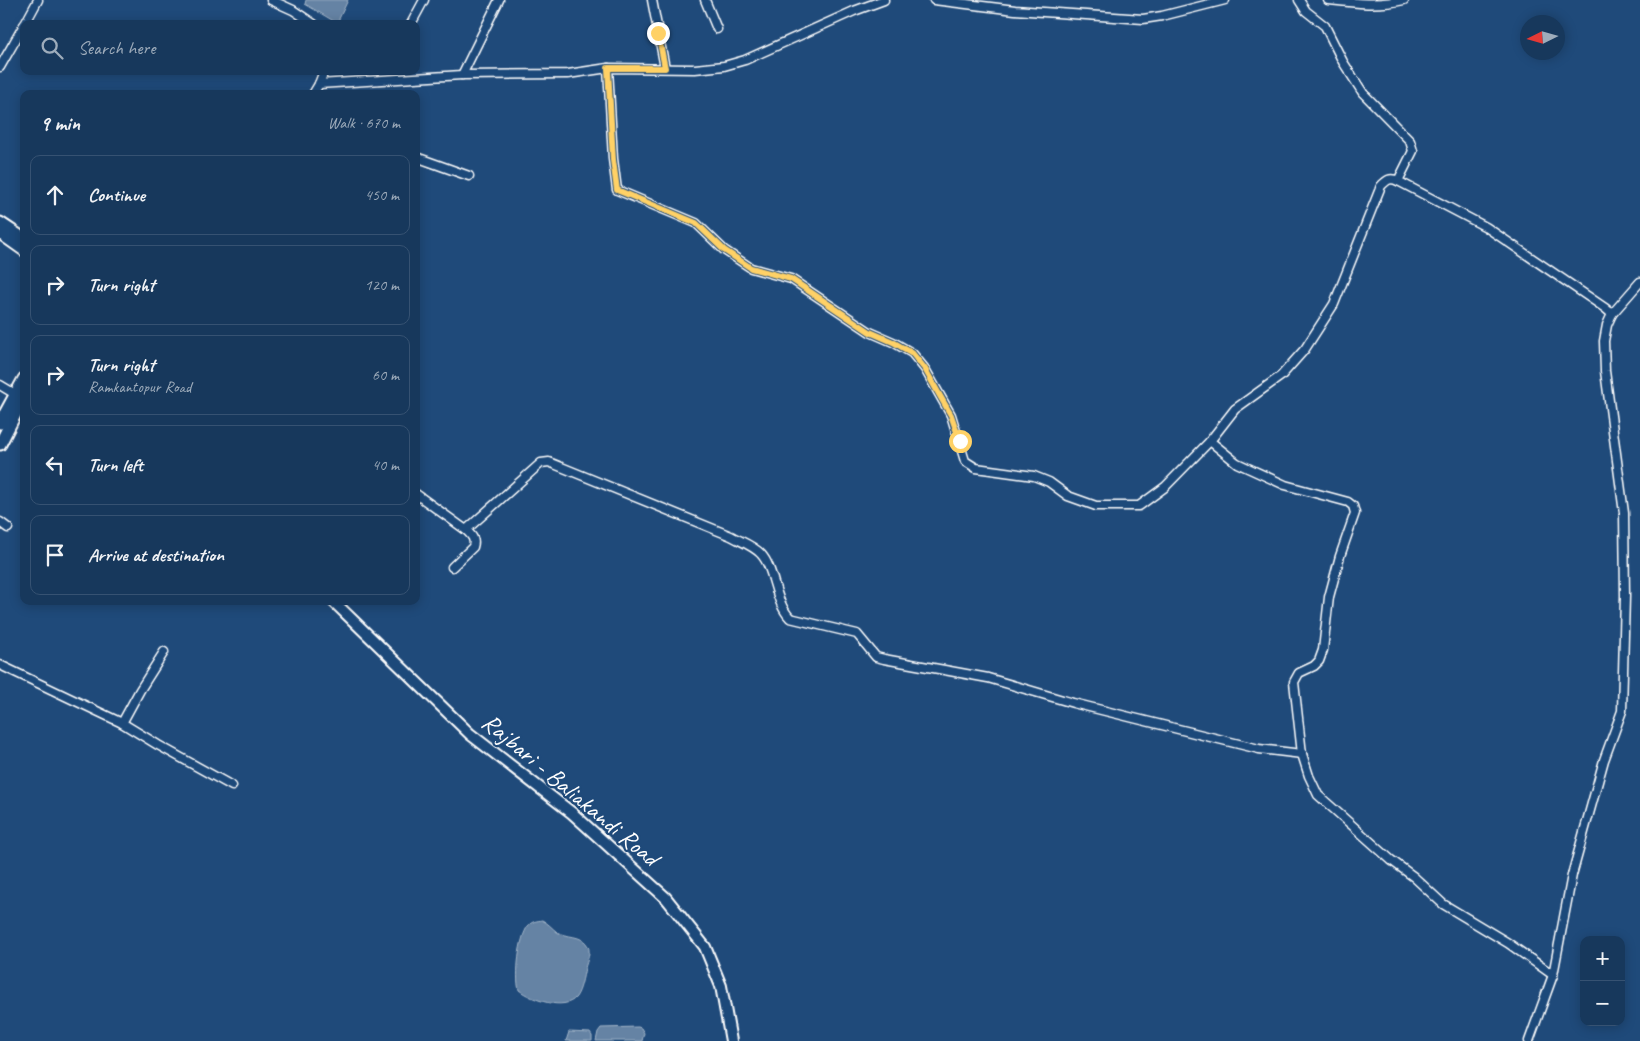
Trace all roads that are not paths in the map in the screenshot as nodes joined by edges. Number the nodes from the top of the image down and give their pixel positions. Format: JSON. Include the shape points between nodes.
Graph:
{"nodes":[{"id":1,"x":38,"y":0,"type":"edge"},
{"id":2,"x":271,"y":0,"type":"edge"},
{"id":3,"x":424,"y":0,"type":"edge"},
{"id":4,"x":500,"y":0,"type":"edge"},
{"id":5,"x":652,"y":0,"type":"edge"},
{"id":6,"x":705,"y":0,"type":"edge"},
{"id":7,"x":884,"y":0,"type":"edge"},
{"id":8,"x":934,"y":0,"type":"edge"},
{"id":9,"x":1225,"y":0,"type":"edge"},
{"id":10,"x":1299,"y":0,"type":"edge"},
{"id":11,"x":1328,"y":0,"type":"edge"},
{"id":12,"x":1404,"y":0,"type":"edge"},
{"id":13,"x":26,"y":20,"type":"edge"},
{"id":14,"x":308,"y":20,"type":"edge"},
{"id":15,"x":413,"y":20,"type":"edge"},
{"id":16,"x":717,"y":29,"type":"dead end"},
{"id":17,"x":20,"y":31,"type":"edge"},
{"id":18,"x":0,"y":67,"type":"edge"},
{"id":19,"x":608,"y":68,"type":"junction"},
{"id":20,"x":665,"y":68,"type":"junction"},
{"id":21,"x":323,"y":75,"type":"edge"},
{"id":22,"x":385,"y":75,"type":"edge"},
{"id":23,"x":462,"y":75,"type":"junction"},
{"id":24,"x":383,"y":80,"type":"junction"},
{"id":25,"x":320,"y":84,"type":"junction"},
{"id":26,"x":316,"y":90,"type":"edge"},
{"id":27,"x":420,"y":158,"type":"edge"},
{"id":28,"x":469,"y":176,"type":"dead end"},
{"id":29,"x":1398,"y":181,"type":"junction"},
{"id":30,"x":0,"y":223,"type":"edge"},
{"id":31,"x":0,"y":233,"type":"edge"},
{"id":32,"x":20,"y":236,"type":"edge"},
{"id":33,"x":20,"y":247,"type":"edge"},
{"id":34,"x":1640,"y":282,"type":"edge"},
{"id":35,"x":1612,"y":314,"type":"junction"},
{"id":36,"x":0,"y":385,"type":"edge"},
{"id":37,"x":19,"y":396,"type":"edge"},
{"id":38,"x":0,"y":423,"type":"edge"},
{"id":39,"x":1210,"y":441,"type":"junction"},
{"id":40,"x":0,"y":444,"type":"edge"},
{"id":41,"x":420,"y":497,"type":"edge"},
{"id":42,"x":0,"y":522,"type":"edge"},
{"id":43,"x":8,"y":528,"type":"dead end"},
{"id":44,"x":466,"y":530,"type":"junction"},
{"id":45,"x":452,"y":567,"type":"dead end"},
{"id":46,"x":337,"y":605,"type":"edge"},
{"id":47,"x":164,"y":652,"type":"dead end"},
{"id":48,"x":0,"y":665,"type":"edge"},
{"id":49,"x":122,"y":723,"type":"junction"},
{"id":50,"x":1302,"y":754,"type":"junction"},
{"id":51,"x":232,"y":786,"type":"dead end"},
{"id":52,"x":1553,"y":975,"type":"junction"},
{"id":53,"x":730,"y":1041,"type":"edge"},
{"id":54,"x":1530,"y":1041,"type":"edge"}],
"edges":[{"from":1,"to":13,"type":"street"},
{"from":2,"to":14,"type":"street"},
{"from":3,"to":15,"type":"street"},
{"from":4,"to":23,"type":"street"},
{"from":5,"to":20,"type":"street"},
{"from":6,"to":16,"type":"street"},
{"from":7,"to":20,"type":"street","via":[[745,60],[705,68]]},
{"from":8,"to":9,"type":"street","via":[[1015,10],[1143,19]]},
{"from":10,"to":29,"type":"street","via":[[1306,11],[1325,26],[1363,93],[1410,141],[1413,151]]},
{"from":11,"to":12,"type":"street","via":[[1380,4]]},
{"from":17,"to":18,"type":"street"},
{"from":19,"to":20,"type":"street"},
{"from":19,"to":23,"type":"street","via":[[568,74]]},
{"from":19,"to":39,"type":"street","via":[[617,190],[696,223],[724,250],[751,268],[791,279],[870,332],[912,353],[951,415],[965,461],[971,465],[1034,476],[1068,496],[1096,506],[1139,506],[1165,487]]},
{"from":21,"to":25,"type":"street"},
{"from":22,"to":24,"type":"street"},
{"from":23,"to":24,"type":"street"},
{"from":24,"to":25,"type":"street"},
{"from":25,"to":26,"type":"street"},
{"from":27,"to":28,"type":"street"},
{"from":29,"to":35,"type":"street","via":[[1486,227]]},
{"from":29,"to":39,"type":"street","via":[[1389,179],[1381,186],[1334,304],[1305,350],[1280,376],[1235,409]]},
{"from":30,"to":32,"type":"main road"},
{"from":31,"to":33,"type":"main road"},
{"from":34,"to":35,"type":"street"},
{"from":35,"to":52,"type":"street","via":[[1604,341],[1624,513],[1622,710],[1604,760],[1572,875]]},
{"from":36,"to":37,"type":"street"},
{"from":37,"to":38,"type":"main road"},
{"from":37,"to":40,"type":"main road"},
{"from":39,"to":50,"type":"street","via":[[1237,463],[1261,474],[1353,506],[1355,514],[1329,597],[1319,660],[1299,673],[1294,682]]},
{"from":41,"to":44,"type":"street"},
{"from":42,"to":43,"type":"street"},
{"from":44,"to":45,"type":"street","via":[[475,543]]},
{"from":44,"to":50,"type":"street","via":[[541,463],[549,462],[731,536],[754,549],[766,561],[781,606],[790,618],[857,634],[876,657],[988,678],[1073,703],[1259,749]]},
{"from":46,"to":53,"type":"main road","name":"Rajbari - Baliakandi Road","via":[[470,734],[572,813],[666,898],[705,948],[721,986]]},
{"from":47,"to":49,"type":"street"},
{"from":48,"to":49,"type":"street"},
{"from":49,"to":51,"type":"street"},
{"from":50,"to":52,"type":"street","via":[[1318,795],[1390,860],[1443,904]]},
{"from":52,"to":54,"type":"street"}]}
